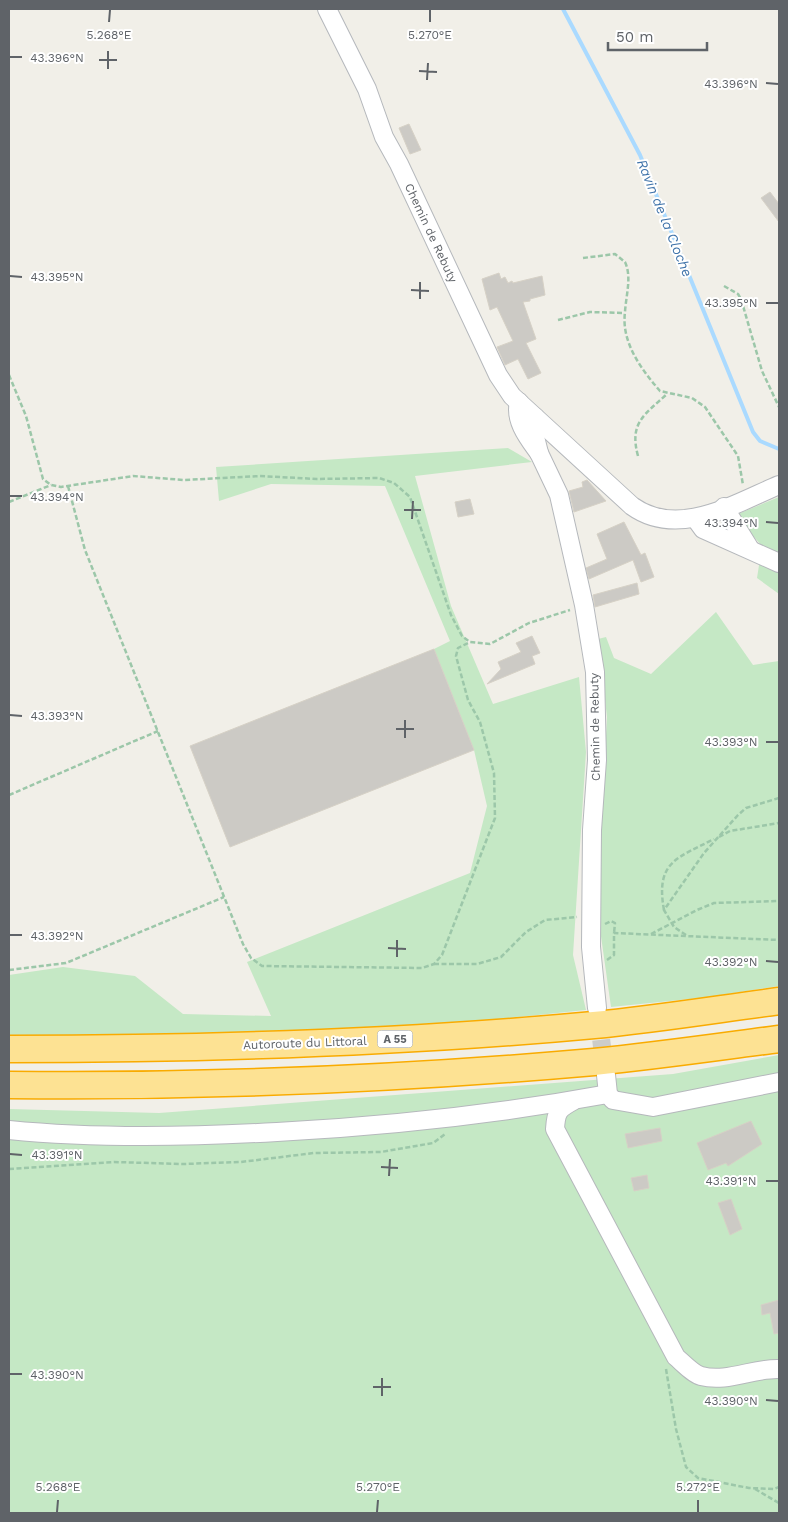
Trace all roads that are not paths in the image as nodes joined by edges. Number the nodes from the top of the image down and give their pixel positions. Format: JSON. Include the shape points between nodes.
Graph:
{"nodes":[{"id":1,"x":327,"y":9,"type":"edge"},
{"id":2,"x":519,"y":402,"type":"junction"},
{"id":3,"x":535,"y":417,"type":"junction"},
{"id":4,"x":539,"y":453,"type":"junction"},
{"id":5,"x":779,"y":485,"type":"edge"},
{"id":6,"x":724,"y":507,"type":"junction"},
{"id":7,"x":695,"y":518,"type":"junction"},
{"id":8,"x":750,"y":549,"type":"junction"},
{"id":9,"x":779,"y":563,"type":"edge"},
{"id":10,"x":779,"y":1002,"type":"edge"},
{"id":11,"x":597,"y":1008,"type":"tunnel mouth"},
{"id":12,"x":779,"y":1039,"type":"edge"},
{"id":13,"x":9,"y":1049,"type":"edge"},
{"id":14,"x":606,"y":1076,"type":"tunnel mouth"},
{"id":15,"x":779,"y":1082,"type":"edge"},
{"id":16,"x":9,"y":1085,"type":"edge"},
{"id":17,"x":608,"y":1094,"type":"junction"},
{"id":18,"x":573,"y":1100,"type":"junction"},
{"id":19,"x":9,"y":1130,"type":"edge"},
{"id":20,"x":779,"y":1369,"type":"edge"}],
"edges":[{"from":1,"to":2,"type":"street","name":"Chemin de Rebuty","via":[[368,90],[384,137],[500,381]]},
{"from":2,"to":3,"type":"street"},
{"from":2,"to":4,"type":"street","name":"Chemin de Rebuty","via":[[522,427]]},
{"from":3,"to":4,"type":"street","name":"Chemin de Rebuty","via":[[534,433]]},
{"from":3,"to":7,"type":"street","via":[[639,511],[670,522]]},
{"from":4,"to":11,"type":"street","name":"Chemin de Rebuty","via":[[559,495],[584,605],[595,672],[597,760],[591,918]]},
{"from":5,"to":6,"type":"street"},
{"from":6,"to":7,"type":"street"},
{"from":6,"to":8,"type":"street"},
{"from":7,"to":8,"type":"street","via":[[702,529]]},
{"from":8,"to":9,"type":"street"},
{"from":10,"to":13,"type":"highway","name":"Autoroute du Littoral","number":"A 55","via":[[595,1025],[351,1042]]},
{"from":12,"to":16,"type":"highway","via":[[595,1062],[350,1079],[103,1086]]},
{"from":14,"to":17,"type":"street"},
{"from":15,"to":17,"type":"street","via":[[652,1107],[613,1100]]},
{"from":17,"to":18,"type":"street"},
{"from":18,"to":19,"type":"street","via":[[377,1126],[222,1135],[109,1137]]},
{"from":18,"to":20,"type":"street","via":[[559,1108],[555,1129],[676,1357],[700,1376],[722,1378],[761,1369]]}]}
